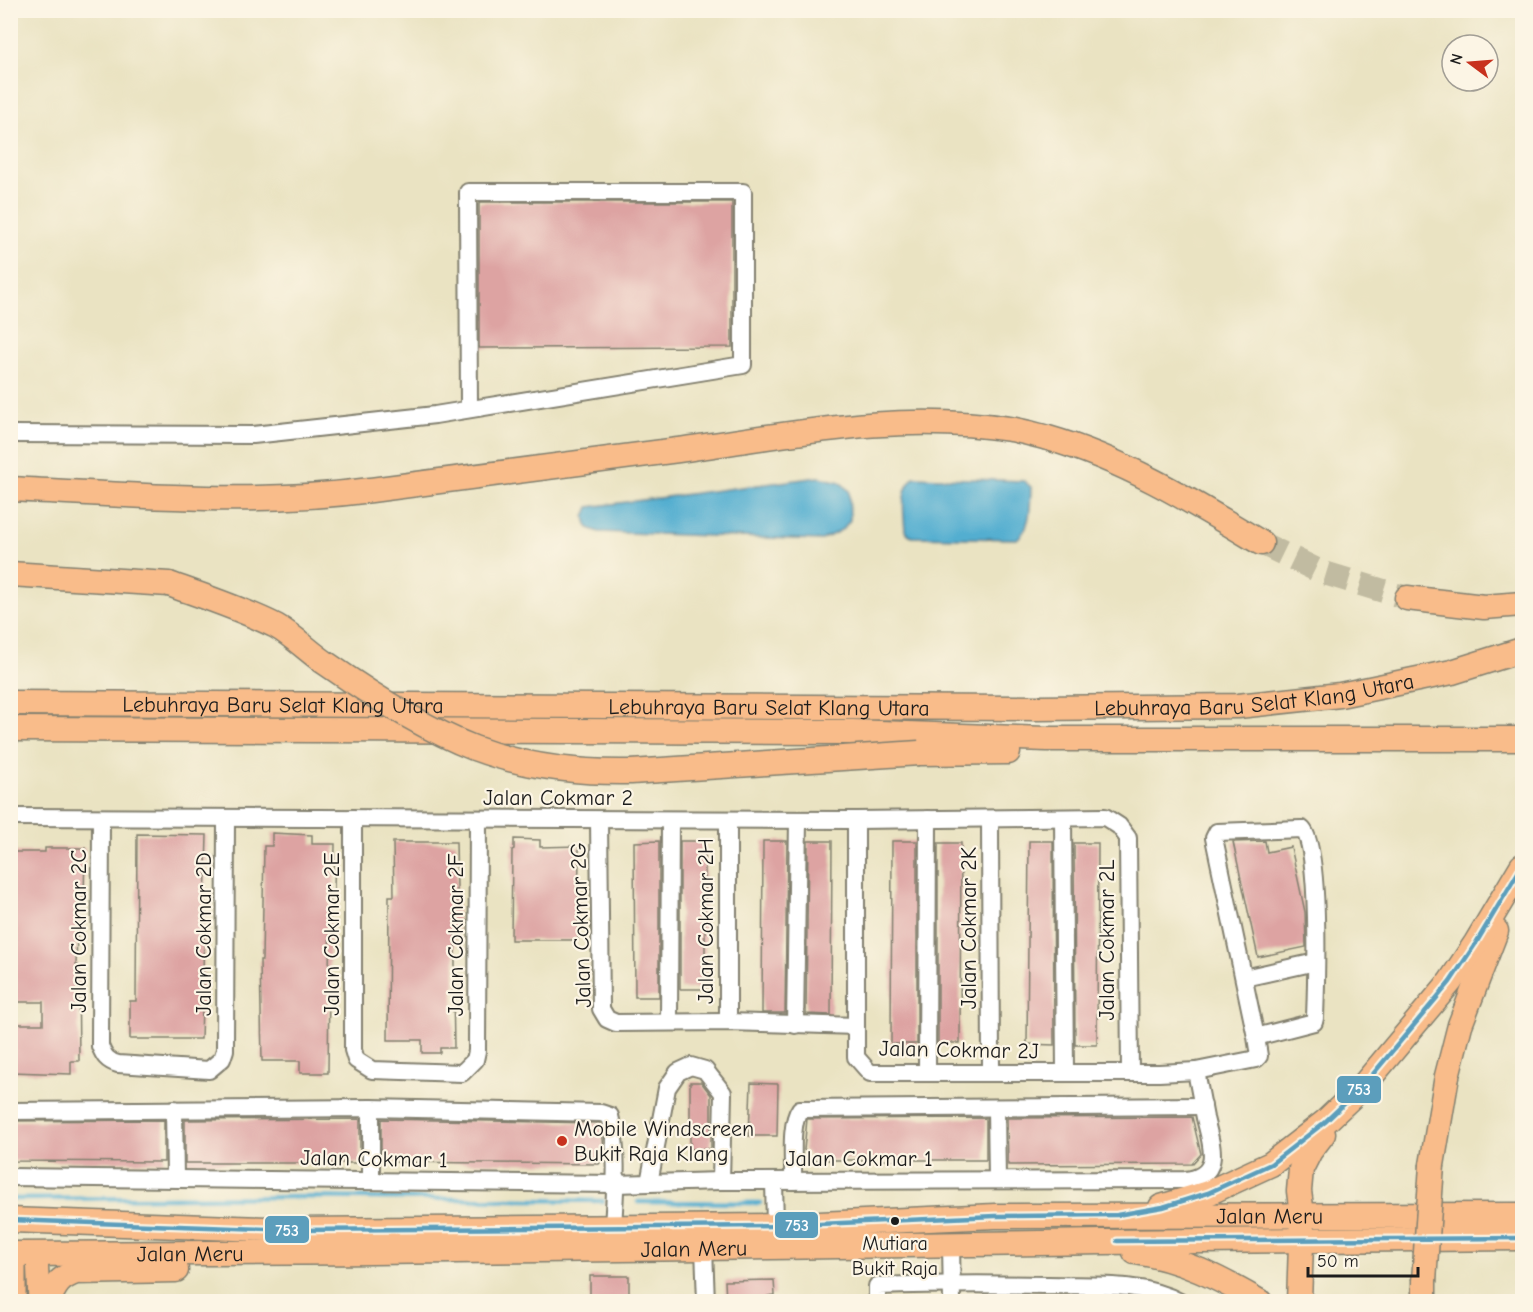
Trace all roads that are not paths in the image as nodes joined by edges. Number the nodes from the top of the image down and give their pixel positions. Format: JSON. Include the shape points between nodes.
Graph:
{"nodes":[{"id":1,"x":469,"y":409,"type":"junction"},
{"id":2,"x":10,"y":434,"type":"edge"},
{"id":3,"x":10,"y":489,"type":"edge"},
{"id":4,"x":1261,"y":543,"type":"tunnel mouth"},
{"id":5,"x":10,"y":574,"type":"edge"},
{"id":6,"x":1407,"y":598,"type":"tunnel mouth"},
{"id":7,"x":1522,"y":604,"type":"edge"},
{"id":8,"x":1522,"y":650,"type":"edge"},
{"id":9,"x":10,"y":703,"type":"edge"},
{"id":10,"x":10,"y":729,"type":"edge"},
{"id":11,"x":1047,"y":738,"type":"junction"},
{"id":12,"x":1522,"y":739,"type":"edge"},
{"id":13,"x":10,"y":817,"type":"edge"},
{"id":14,"x":101,"y":818,"type":"junction"},
{"id":15,"x":226,"y":818,"type":"junction"},
{"id":16,"x":353,"y":818,"type":"junction"},
{"id":17,"x":1063,"y":818,"type":"junction"},
{"id":18,"x":1105,"y":818,"type":"joint"},
{"id":19,"x":478,"y":819,"type":"junction"},
{"id":20,"x":928,"y":819,"type":"junction"},
{"id":21,"x":990,"y":819,"type":"junction"},
{"id":22,"x":599,"y":820,"type":"junction"},
{"id":23,"x":670,"y":820,"type":"junction"},
{"id":24,"x":728,"y":820,"type":"junction"},
{"id":25,"x":798,"y":820,"type":"junction"},
{"id":26,"x":856,"y":820,"type":"junction"},
{"id":27,"x":1522,"y":866,"type":"edge"},
{"id":28,"x":1522,"y":872,"type":"edge"},
{"id":29,"x":1522,"y":897,"type":"edge"},
{"id":30,"x":1316,"y":963,"type":"junction"},
{"id":31,"x":1483,"y":964,"type":"junction"},
{"id":32,"x":1244,"y":978,"type":"junction"},
{"id":33,"x":669,"y":1022,"type":"junction"},
{"id":34,"x":728,"y":1022,"type":"junction"},
{"id":35,"x":795,"y":1025,"type":"junction"},
{"id":36,"x":856,"y":1026,"type":"junction"},
{"id":37,"x":1256,"y":1037,"type":"junction"},
{"id":38,"x":225,"y":1050,"type":"joint"},
{"id":39,"x":477,"y":1051,"type":"joint"},
{"id":40,"x":1196,"y":1071,"type":"junction"},
{"id":41,"x":927,"y":1073,"type":"junction"},
{"id":42,"x":991,"y":1073,"type":"junction"},
{"id":43,"x":1065,"y":1073,"type":"junction"},
{"id":44,"x":1130,"y":1073,"type":"junction"},
{"id":45,"x":1363,"y":1086,"type":"junction"},
{"id":46,"x":1203,"y":1106,"type":"junction"},
{"id":47,"x":371,"y":1108,"type":"junction"},
{"id":48,"x":174,"y":1109,"type":"junction"},
{"id":49,"x":996,"y":1109,"type":"junction"},
{"id":50,"x":10,"y":1111,"type":"edge"},
{"id":51,"x":10,"y":1177,"type":"edge"},
{"id":52,"x":175,"y":1178,"type":"junction"},
{"id":53,"x":371,"y":1180,"type":"junction"},
{"id":54,"x":996,"y":1180,"type":"junction"},
{"id":55,"x":722,"y":1181,"type":"junction"},
{"id":56,"x":774,"y":1181,"type":"junction"},
{"id":57,"x":793,"y":1181,"type":"junction"},
{"id":58,"x":649,"y":1183,"type":"junction"},
{"id":59,"x":615,"y":1184,"type":"junction"},
{"id":60,"x":1117,"y":1215,"type":"junction"},
{"id":61,"x":1302,"y":1215,"type":"junction"},
{"id":62,"x":1522,"y":1215,"type":"edge"},
{"id":63,"x":10,"y":1220,"type":"edge"},
{"id":64,"x":775,"y":1226,"type":"junction"},
{"id":65,"x":613,"y":1227,"type":"junction"},
{"id":66,"x":294,"y":1230,"type":"junction"},
{"id":67,"x":1522,"y":1238,"type":"edge"},
{"id":68,"x":1300,"y":1240,"type":"junction"},
{"id":69,"x":1062,"y":1242,"type":"junction"},
{"id":70,"x":951,"y":1243,"type":"junction"},
{"id":71,"x":704,"y":1248,"type":"junction"},
{"id":72,"x":20,"y":1249,"type":"edge"},
{"id":73,"x":318,"y":1253,"type":"junction"},
{"id":74,"x":952,"y":1283,"type":"junction"},
{"id":75,"x":1424,"y":1291,"type":"edge"},
{"id":76,"x":15,"y":1302,"type":"edge"},
{"id":77,"x":39,"y":1302,"type":"edge"},
{"id":78,"x":48,"y":1302,"type":"edge"},
{"id":79,"x":706,"y":1302,"type":"edge"},
{"id":80,"x":877,"y":1302,"type":"edge"},
{"id":81,"x":952,"y":1302,"type":"edge"},
{"id":82,"x":1180,"y":1302,"type":"edge"},
{"id":83,"x":1260,"y":1302,"type":"edge"},
{"id":84,"x":1299,"y":1302,"type":"edge"}],
"edges":[{"from":1,"to":1,"type":"street","via":[[468,192],[742,192],[743,365]]},
{"from":1,"to":2,"type":"street","via":[[254,435]]},
{"from":3,"to":4,"type":"highway","via":[[205,499],[313,496],[841,427],[921,422],[1012,429],[1114,460]]},
{"from":5,"to":11,"type":"highway","bridge":true,"via":[[169,584],[277,627],[326,664],[446,735],[498,756],[545,767],[593,773],[631,772],[919,753],[1013,752]]},
{"from":6,"to":7,"type":"highway","via":[[1484,607]]},
{"from":8,"to":9,"type":"highway","name":"Lebuhraya Baru Selat Klang Utara","via":[[1452,672],[1340,695],[1238,706]]},
{"from":10,"to":11,"type":"highway","name":"Lebuhraya Baru Selat Klang Utara","via":[[852,732]]},
{"from":11,"to":12,"type":"highway","name":"Lebuhraya Baru Selat Klang Utara"},
{"from":13,"to":14,"type":"street","name":"Jalan Cokmar 2"},
{"from":14,"to":15,"type":"street","name":"Jalan Cokmar 2"},
{"from":14,"to":38,"type":"street","name":"Jalan Cokmar 2C","via":[[103,1055],[118,1064],[209,1070],[222,1059]]},
{"from":15,"to":16,"type":"street","name":"Jalan Cokmar 2"},
{"from":15,"to":38,"type":"street","name":"Jalan Cokmar 2D"},
{"from":16,"to":19,"type":"street","name":"Jalan Cokmar 2"},
{"from":16,"to":39,"type":"street","name":"Jalan Cokmar 2E","via":[[356,1060],[372,1070],[462,1073],[475,1060]]},
{"from":17,"to":18,"type":"street","name":"Jalan Cokmar 2"},
{"from":17,"to":21,"type":"street","name":"Jalan Cokmar 2"},
{"from":17,"to":43,"type":"street"},
{"from":18,"to":44,"type":"street","name":"Jalan Cokmar 2L","via":[[1119,826],[1128,838]]},
{"from":19,"to":22,"type":"street","name":"Jalan Cokmar 2"},
{"from":19,"to":39,"type":"street","name":"Jalan Cokmar 2F"},
{"from":20,"to":21,"type":"street","name":"Jalan Cokmar 2"},
{"from":20,"to":26,"type":"street","name":"Jalan Cokmar 2"},
{"from":20,"to":41,"type":"street"},
{"from":21,"to":42,"type":"street","name":"Jalan Cokmar 2K"},
{"from":22,"to":23,"type":"street","name":"Jalan Cokmar 2"},
{"from":22,"to":33,"type":"street","name":"Jalan Cokmar 2G","via":[[601,1010],[616,1023]]},
{"from":23,"to":24,"type":"street","name":"Jalan Cokmar 2"},
{"from":23,"to":33,"type":"street"},
{"from":24,"to":25,"type":"street","name":"Jalan Cokmar 2"},
{"from":24,"to":34,"type":"street","name":"Jalan Cokmar 2H"},
{"from":25,"to":26,"type":"street","name":"Jalan Cokmar 2"},
{"from":25,"to":35,"type":"street"},
{"from":26,"to":36,"type":"street","name":"Jalan Cokmar 2J"},
{"from":27,"to":45,"type":"highway","via":[[1450,982]]},
{"from":28,"to":31,"type":"highway"},
{"from":29,"to":31,"type":"highway"},
{"from":30,"to":32,"type":"street"},
{"from":30,"to":32,"type":"street","via":[[1314,864],[1306,831],[1217,832],[1214,838]]},
{"from":30,"to":37,"type":"street","via":[[1314,1022]]},
{"from":31,"to":75,"type":"highway","bridge":true,"via":[[1460,1025],[1447,1076],[1432,1165]]},
{"from":32,"to":37,"type":"street"},
{"from":33,"to":34,"type":"street"},
{"from":34,"to":35,"type":"street"},
{"from":35,"to":36,"type":"street"},
{"from":36,"to":41,"type":"street","name":"Jalan Cokmar 2J","via":[[856,1057],[870,1073]]},
{"from":37,"to":40,"type":"street","name":"Jalan Cokmar 2J","via":[[1256,1059]]},
{"from":40,"to":44,"type":"street","name":"Jalan Cokmar 2J"},
{"from":40,"to":46,"type":"street","name":"Jalan Cokmar 1"},
{"from":41,"to":42,"type":"street","name":"Jalan Cokmar 2J"},
{"from":42,"to":43,"type":"street","name":"Jalan Cokmar 2J"},
{"from":43,"to":44,"type":"street","name":"Jalan Cokmar 2J"},
{"from":45,"to":60,"type":"highway","via":[[1271,1164],[1241,1180],[1163,1207]]},
{"from":45,"to":61,"type":"highway","via":[[1310,1151],[1301,1169]]},
{"from":46,"to":49,"type":"street"},
{"from":46,"to":54,"type":"street","name":"Jalan Cokmar 1","via":[[1213,1156],[1208,1170],[1198,1178]]},
{"from":47,"to":48,"type":"street"},
{"from":47,"to":53,"type":"street"},
{"from":47,"to":59,"type":"street","via":[[606,1114],[613,1129]]},
{"from":48,"to":50,"type":"street"},
{"from":48,"to":52,"type":"street"},
{"from":49,"to":54,"type":"street"},
{"from":49,"to":57,"type":"street","via":[[800,1109],[794,1131]]},
{"from":51,"to":52,"type":"street","name":"Jalan Cokmar 1"},
{"from":52,"to":53,"type":"street","name":"Jalan Cokmar 1"},
{"from":53,"to":59,"type":"street","name":"Jalan Cokmar 1"},
{"from":54,"to":57,"type":"street","name":"Jalan Cokmar 1"},
{"from":55,"to":56,"type":"street","name":"Jalan Cokmar 1"},
{"from":55,"to":58,"type":"street","name":"Jalan Cokmar 1"},
{"from":55,"to":58,"type":"street","via":[[723,1094],[705,1070],[691,1066],[678,1072],[668,1088]]},
{"from":56,"to":57,"type":"street","name":"Jalan Cokmar 1"},
{"from":56,"to":64,"type":"street"},
{"from":58,"to":59,"type":"street","name":"Jalan Cokmar 1"},
{"from":59,"to":65,"type":"street"},
{"from":60,"to":61,"type":"highway","name":"Jalan Meru"},
{"from":60,"to":64,"type":"highway","name":"Jalan Meru"},
{"from":61,"to":62,"type":"highway","name":"Jalan Meru"},
{"from":61,"to":68,"type":"highway"},
{"from":63,"to":66,"type":"highway","name":"Jalan Meru"},
{"from":64,"to":65,"type":"highway","name":"Jalan Meru"},
{"from":65,"to":66,"type":"highway","name":"Jalan Meru"},
{"from":66,"to":72,"type":"highway","via":[[134,1239],[38,1238]]},
{"from":67,"to":68,"type":"highway","name":"Jalan Meru"},
{"from":68,"to":69,"type":"highway","name":"Jalan Meru"},
{"from":68,"to":84,"type":"highway"},
{"from":69,"to":70,"type":"highway","name":"Jalan Meru"},
{"from":69,"to":83,"type":"highway","via":[[1160,1256],[1216,1276]]},
{"from":70,"to":71,"type":"highway","name":"Jalan Meru"},
{"from":70,"to":74,"type":"street"},
{"from":71,"to":73,"type":"highway","name":"Jalan Meru"},
{"from":71,"to":79,"type":"street"},
{"from":72,"to":73,"type":"highway","name":"Jalan Meru"},
{"from":72,"to":76,"type":"main road"},
{"from":72,"to":77,"type":"main road"},
{"from":73,"to":78,"type":"highway","via":[[178,1270],[76,1272],[58,1281]]},
{"from":74,"to":80,"type":"street","via":[[877,1286]]},
{"from":74,"to":81,"type":"street"},
{"from":74,"to":82,"type":"street","via":[[1117,1286],[1146,1290]]}]}
